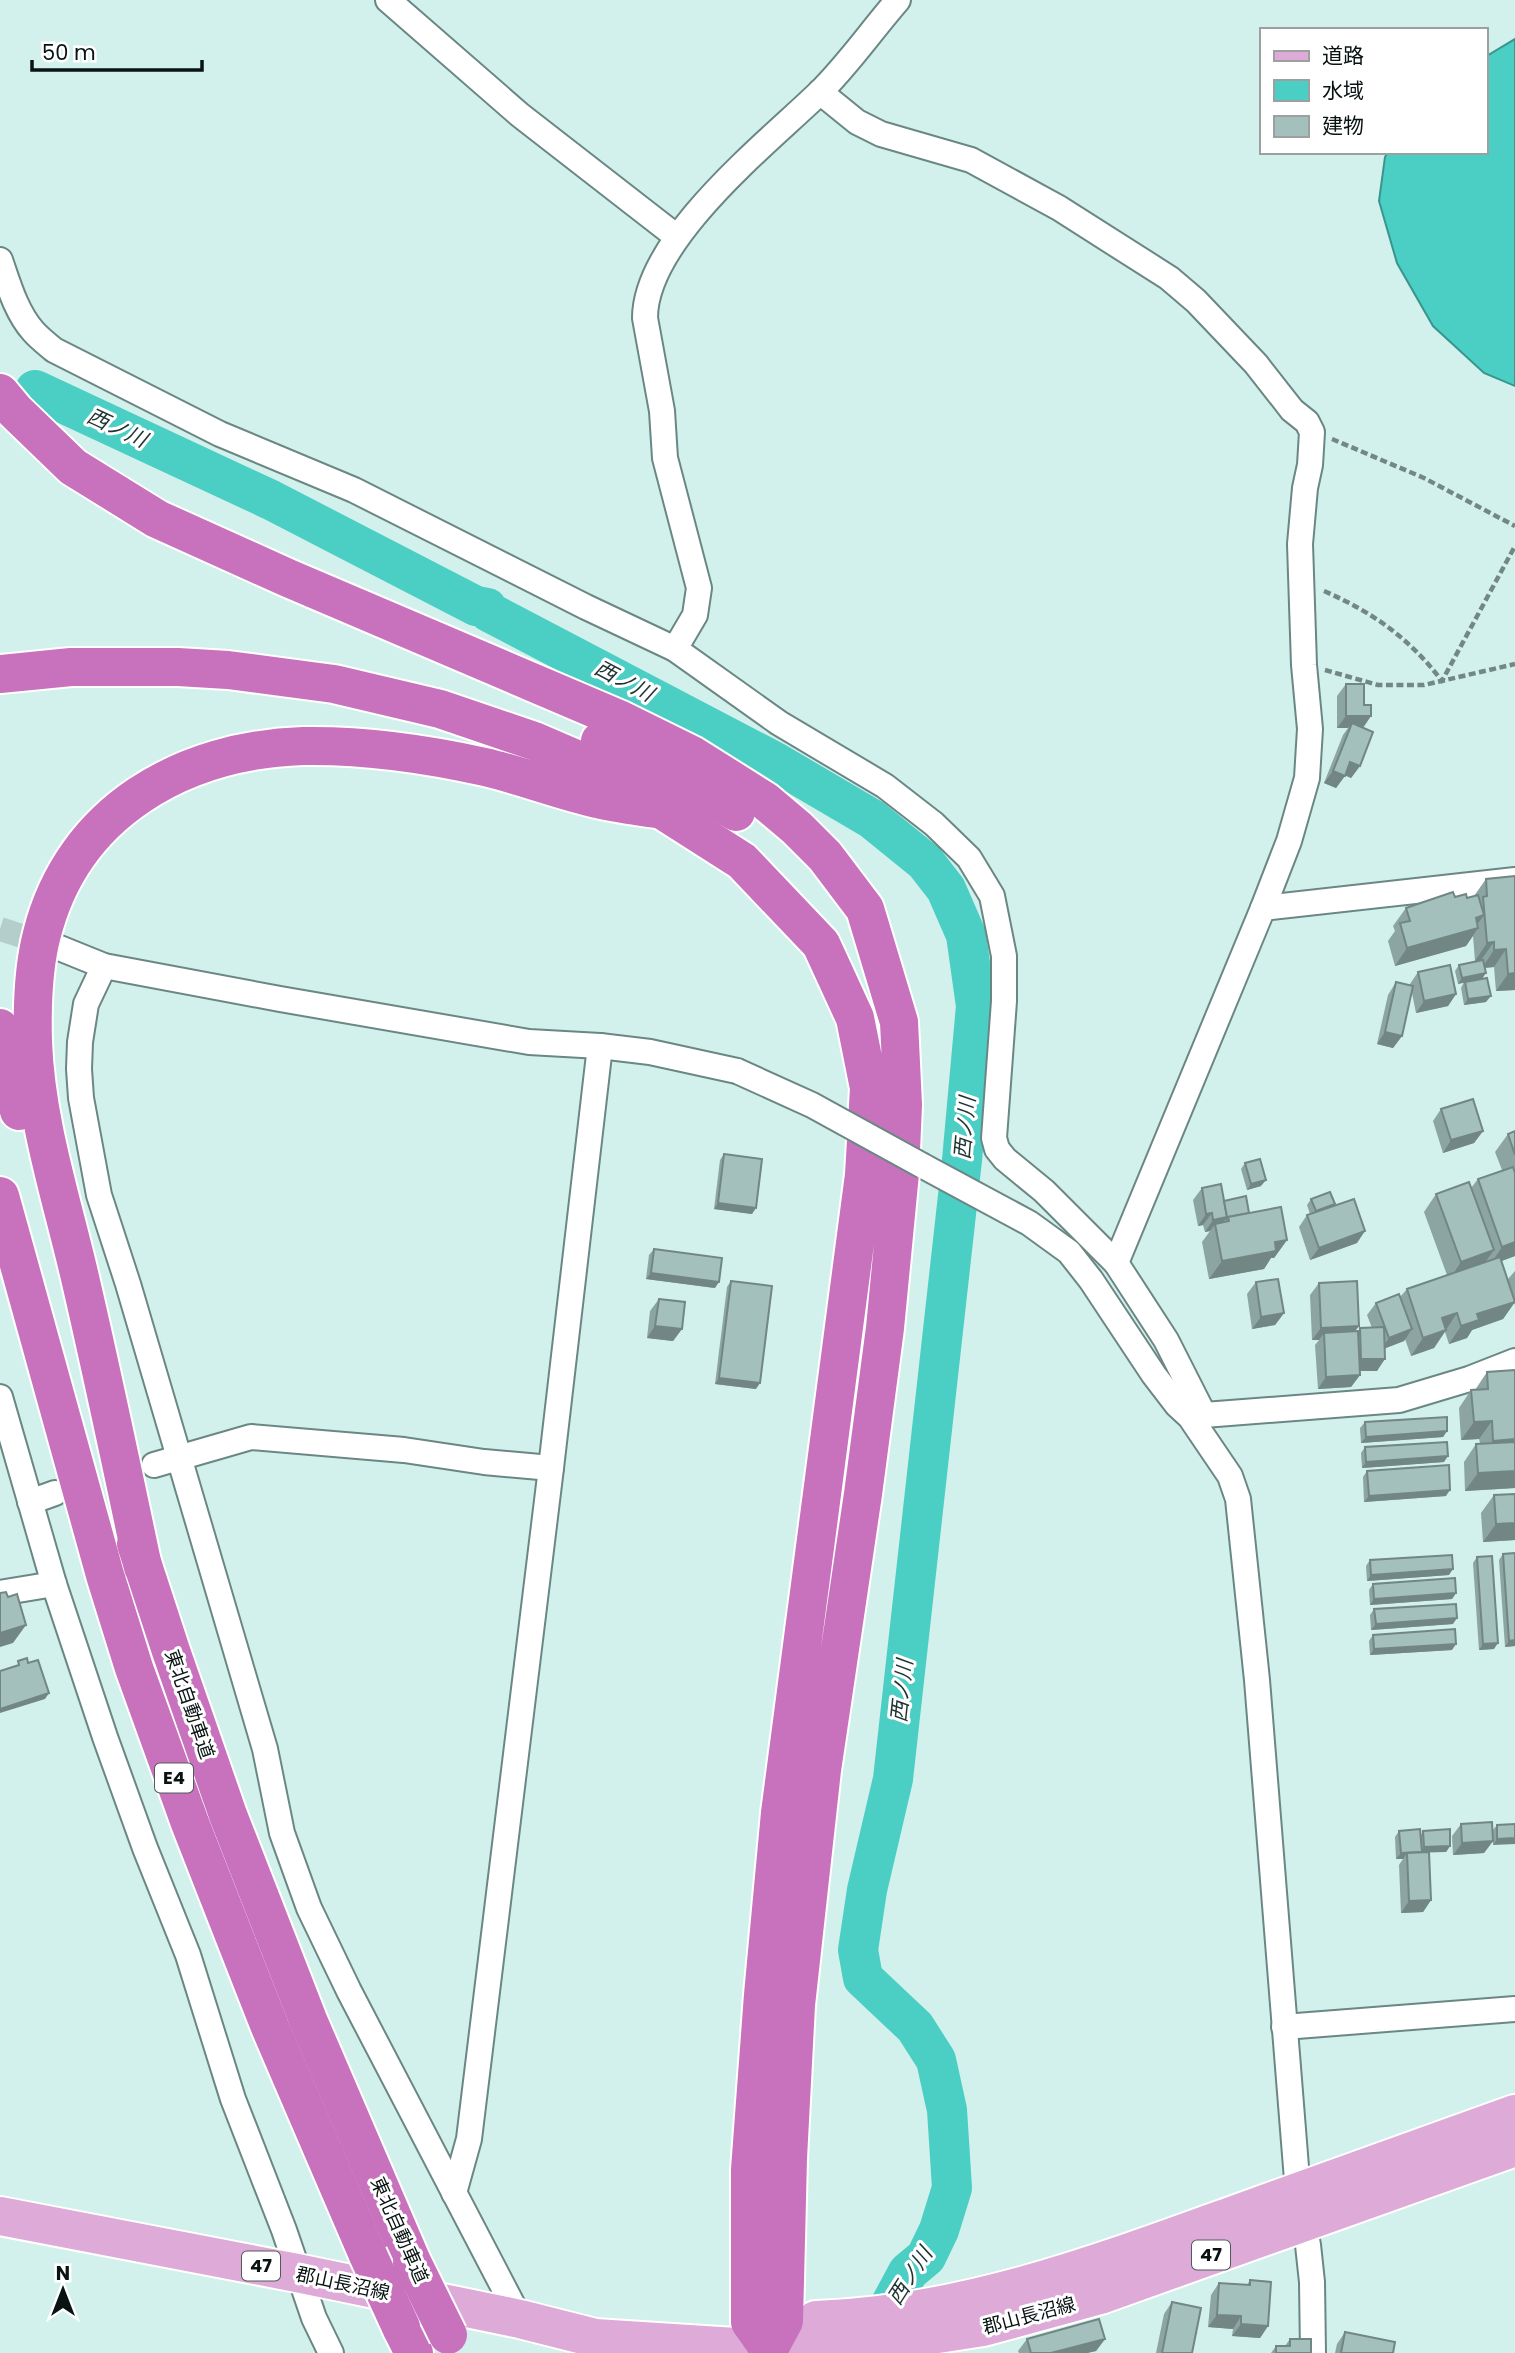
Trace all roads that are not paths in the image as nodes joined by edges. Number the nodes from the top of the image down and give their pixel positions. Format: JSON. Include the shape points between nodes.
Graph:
{"nodes":[{"id":1,"x":388,"y":0,"type":"edge"},
{"id":2,"x":898,"y":0,"type":"edge"},
{"id":3,"x":820,"y":92,"type":"junction"},
{"id":4,"x":677,"y":237,"type":"junction"},
{"id":5,"x":0,"y":260,"type":"edge"},
{"id":6,"x":0,"y":393,"type":"edge"},
{"id":7,"x":0,"y":647,"type":"edge"},
{"id":8,"x":675,"y":649,"type":"junction"},
{"id":9,"x":0,"y":674,"type":"edge"},
{"id":10,"x":663,"y":810,"type":"junction"},
{"id":11,"x":1515,"y":880,"type":"edge"},
{"id":12,"x":1263,"y":908,"type":"junction"},
{"id":13,"x":57,"y":947,"type":"tunnel mouth"},
{"id":14,"x":878,"y":947,"type":"junction"},
{"id":15,"x":104,"y":966,"type":"junction"},
{"id":16,"x":0,"y":1028,"type":"edge"},
{"id":17,"x":600,"y":1046,"type":"junction"},
{"id":18,"x":0,"y":1196,"type":"edge"},
{"id":19,"x":0,"y":1220,"type":"edge"},
{"id":20,"x":1116,"y":1263,"type":"junction"},
{"id":21,"x":23,"y":1286,"type":"junction"},
{"id":22,"x":1515,"y":1361,"type":"edge"},
{"id":23,"x":0,"y":1397,"type":"edge"},
{"id":24,"x":1197,"y":1416,"type":"junction"},
{"id":25,"x":180,"y":1457,"type":"junction"},
{"id":26,"x":154,"y":1465,"type":"dead end"},
{"id":27,"x":551,"y":1468,"type":"junction"},
{"id":28,"x":55,"y":1493,"type":"dead end"},
{"id":29,"x":30,"y":1502,"type":"junction"},
{"id":30,"x":143,"y":1567,"type":"junction"},
{"id":31,"x":54,"y":1584,"type":"junction"},
{"id":32,"x":0,"y":1593,"type":"edge"},
{"id":33,"x":1515,"y":2009,"type":"edge"},
{"id":34,"x":1284,"y":2027,"type":"junction"},
{"id":35,"x":1515,"y":2114,"type":"edge"},
{"id":36,"x":1515,"y":2147,"type":"edge"},
{"id":37,"x":454,"y":2193,"type":"junction"},
{"id":38,"x":1300,"y":2207,"type":"junction"},
{"id":39,"x":0,"y":2216,"type":"edge"},
{"id":40,"x":298,"y":2273,"type":"junction"},
{"id":41,"x":520,"y":2319,"type":"junction"},
{"id":42,"x":768,"y":2331,"type":"junction"},
{"id":43,"x":408,"y":2340,"type":"edge"},
{"id":44,"x":452,"y":2344,"type":"edge"},
{"id":45,"x":331,"y":2353,"type":"edge"},
{"id":46,"x":1313,"y":2353,"type":"edge"}],
"edges":[{"from":1,"to":4,"type":"street","via":[[520,115]]},
{"from":2,"to":3,"type":"street"},
{"from":3,"to":4,"type":"street","via":[[766,141]]},
{"from":3,"to":12,"type":"street","via":[[857,122],[881,134],[971,160],[1059,208],[1169,278],[1196,301],[1307,422],[1312,432],[1302,514],[1301,583],[1310,729],[1307,778],[1296,822]]},
{"from":4,"to":8,"type":"street","via":[[654,276],[645,307],[666,458],[699,588],[695,615]]},
{"from":5,"to":8,"type":"street","via":[[24,318],[54,350],[220,433],[354,490]]},
{"from":6,"to":14,"type":"highway","via":[[73,467],[157,519],[621,720],[731,779],[765,801],[825,856],[865,909]]},
{"from":7,"to":14,"type":"highway","via":[[119,641],[272,650],[384,670],[493,699],[662,770],[753,822],[816,876]]},
{"from":8,"to":20,"type":"street","via":[[779,723],[894,792],[969,858],[992,896],[1004,956],[997,1149]]},
{"from":9,"to":10,"type":"highway","via":[[71,667],[178,667],[334,684],[440,709],[534,741],[627,781]]},
{"from":10,"to":30,"type":"highway","via":[[599,800],[435,757],[304,746],[229,756],[163,781],[134,797],[84,847],[61,885],[41,935],[33,1044],[39,1105]]},
{"from":10,"to":42,"type":"highway","via":[[742,861],[821,944],[855,1018],[869,1088],[864,1175],[780,1813],[766,1956],[750,2171]]},
{"from":11,"to":12,"type":"street"},
{"from":12,"to":20,"type":"street"},
{"from":13,"to":15,"type":"street"},
{"from":14,"to":42,"type":"highway","via":[[899,1021],[900,1173],[863,1494],[822,1770]]},
{"from":15,"to":17,"type":"street","via":[[529,1042]]},
{"from":15,"to":25,"type":"street","via":[[86,1003],[80,1042],[81,1098],[99,1195]]},
{"from":16,"to":30,"type":"highway","name":"東北自動車道","number":"E4","via":[[63,1285]]},
{"from":17,"to":24,"type":"street","bridge":true,"via":[[737,1072],[812,1105],[1029,1223],[1069,1252],[1177,1405]]},
{"from":17,"to":27,"type":"street"},
{"from":18,"to":21,"type":"highway","name":"東北自動車道","number":"E4"},
{"from":19,"to":21,"type":"highway"},
{"from":20,"to":24,"type":"street","via":[[1166,1340]]},
{"from":21,"to":43,"type":"highway","name":"東北自動車道","number":"E4","bridge":true,"via":[[134,1668],[270,2027]]},
{"from":22,"to":24,"type":"street","via":[[1399,1400]]},
{"from":23,"to":29,"type":"street"},
{"from":24,"to":34,"type":"street","via":[[1230,1476],[1241,1516]]},
{"from":25,"to":26,"type":"street"},
{"from":25,"to":27,"type":"street","via":[[251,1437]]},
{"from":25,"to":37,"type":"street","via":[[265,1749],[282,1833],[309,1908]]},
{"from":27,"to":37,"type":"street","via":[[469,2138]]},
{"from":28,"to":29,"type":"street"},
{"from":29,"to":31,"type":"street"},
{"from":30,"to":44,"type":"highway","name":"東北自動車道","number":"E4","bridge":true,"via":[[228,1815],[308,2020]]},
{"from":31,"to":32,"type":"street"},
{"from":31,"to":40,"type":"street"},
{"from":33,"to":34,"type":"street"},
{"from":34,"to":38,"type":"street"},
{"from":35,"to":38,"type":"main road","name":"郡山長沼線","number":"47"},
{"from":36,"to":38,"type":"main road","name":"郡山長沼線","number":"47"},
{"from":37,"to":41,"type":"street"},
{"from":38,"to":42,"type":"main road","name":"郡山長沼線","number":"47","via":[[983,2297],[906,2326]]},
{"from":38,"to":46,"type":"street","via":[[1312,2282]]},
{"from":39,"to":40,"type":"main road","name":"郡山長沼線","number":"47"},
{"from":40,"to":41,"type":"main road","name":"郡山長沼線","number":"47"},
{"from":40,"to":45,"type":"street"},
{"from":41,"to":42,"type":"main road","name":"郡山長沼線","number":"47","via":[[595,2337]]}]}
